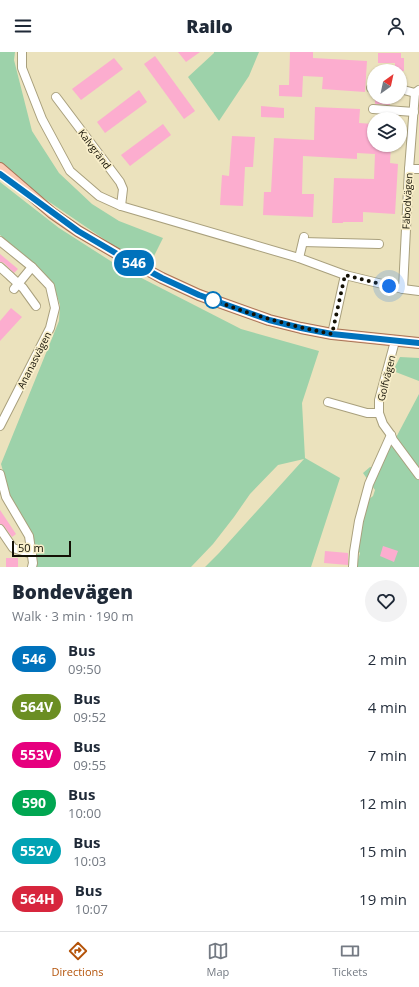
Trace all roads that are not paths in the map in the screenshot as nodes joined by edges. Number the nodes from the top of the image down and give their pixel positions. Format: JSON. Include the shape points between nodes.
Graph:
{"nodes":[{"id":1,"x":22,"y":52,"type":"edge"},
{"id":2,"x":407,"y":91,"type":"edge"},
{"id":3,"x":417,"y":92,"type":"edge"},
{"id":4,"x":56,"y":96,"type":"dead end"},
{"id":5,"x":373,"y":109,"type":"dead end"},
{"id":6,"x":414,"y":112,"type":"junction"},
{"id":7,"x":0,"y":168,"type":"edge"},
{"id":8,"x":409,"y":169,"type":"junction"},
{"id":9,"x":419,"y":169,"type":"edge"},
{"id":10,"x":0,"y":174,"type":"edge"},
{"id":11,"x":38,"y":201,"type":"junction"},
{"id":12,"x":121,"y":206,"type":"junction"},
{"id":13,"x":0,"y":242,"type":"edge"},
{"id":14,"x":379,"y":244,"type":"dead end"},
{"id":15,"x":299,"y":258,"type":"junction"},
{"id":16,"x":0,"y":267,"type":"edge"},
{"id":17,"x":32,"y":267,"type":"junction"},
{"id":18,"x":345,"y":275,"type":"junction"},
{"id":19,"x":16,"y":286,"type":"junction"},
{"id":20,"x":403,"y":289,"type":"junction"},
{"id":21,"x":419,"y":291,"type":"edge"},
{"id":22,"x":36,"y":306,"type":"dead end"},
{"id":23,"x":332,"y":334,"type":"junction"},
{"id":24,"x":395,"y":340,"type":"junction"},
{"id":25,"x":419,"y":343,"type":"edge"},
{"id":26,"x":328,"y":402,"type":"dead end"},
{"id":27,"x":379,"y":413,"type":"junction"},
{"id":28,"x":0,"y":426,"type":"edge"},
{"id":29,"x":391,"y":435,"type":"junction"},
{"id":30,"x":0,"y":474,"type":"edge"},
{"id":31,"x":419,"y":475,"type":"edge"},
{"id":32,"x":0,"y":529,"type":"edge"},
{"id":33,"x":32,"y":554,"type":"junction"},
{"id":34,"x":32,"y":567,"type":"edge"},
{"id":35,"x":353,"y":567,"type":"edge"}],
"edges":[{"from":1,"to":12,"type":"street","via":[[22,68],[42,119],[70,171],[99,196]]},
{"from":2,"to":3,"type":"street"},
{"from":3,"to":6,"type":"street","name":"Fäbodvägen"},
{"from":4,"to":12,"type":"street","name":"Kalvgränd","via":[[120,182],[123,189]]},
{"from":5,"to":6,"type":"street"},
{"from":6,"to":8,"type":"street","name":"Fäbodvägen"},
{"from":7,"to":11,"type":"main road"},
{"from":8,"to":9,"type":"street"},
{"from":8,"to":20,"type":"street","name":"Fäbodvägen"},
{"from":10,"to":11,"type":"main road"},
{"from":11,"to":23,"type":"main road","via":[[78,231],[168,281],[269,320]]},
{"from":12,"to":15,"type":"street"},
{"from":13,"to":17,"type":"street","name":"Ananasvägen"},
{"from":14,"to":15,"type":"street","via":[[303,239]]},
{"from":15,"to":18,"type":"street"},
{"from":16,"to":19,"type":"street"},
{"from":17,"to":19,"type":"street"},
{"from":17,"to":28,"type":"street","name":"Ananasvägen","via":[[50,286],[55,308],[50,328]]},
{"from":18,"to":20,"type":"street"},
{"from":18,"to":23,"type":"street"},
{"from":19,"to":22,"type":"street","via":[[24,288]]},
{"from":20,"to":21,"type":"street"},
{"from":23,"to":24,"type":"main road"},
{"from":24,"to":25,"type":"main road"},
{"from":24,"to":27,"type":"street","name":"Golfvägen","via":[[379,400]]},
{"from":26,"to":27,"type":"street","via":[[367,413]]},
{"from":27,"to":29,"type":"street","name":"Golfvägen"},
{"from":29,"to":31,"type":"street","name":"Golfvägen"},
{"from":29,"to":35,"type":"street","via":[[369,484],[359,521]]},
{"from":30,"to":33,"type":"street","via":[[6,497],[30,536]]},
{"from":32,"to":33,"type":"street","via":[[12,548]]},
{"from":33,"to":34,"type":"street"}]}
